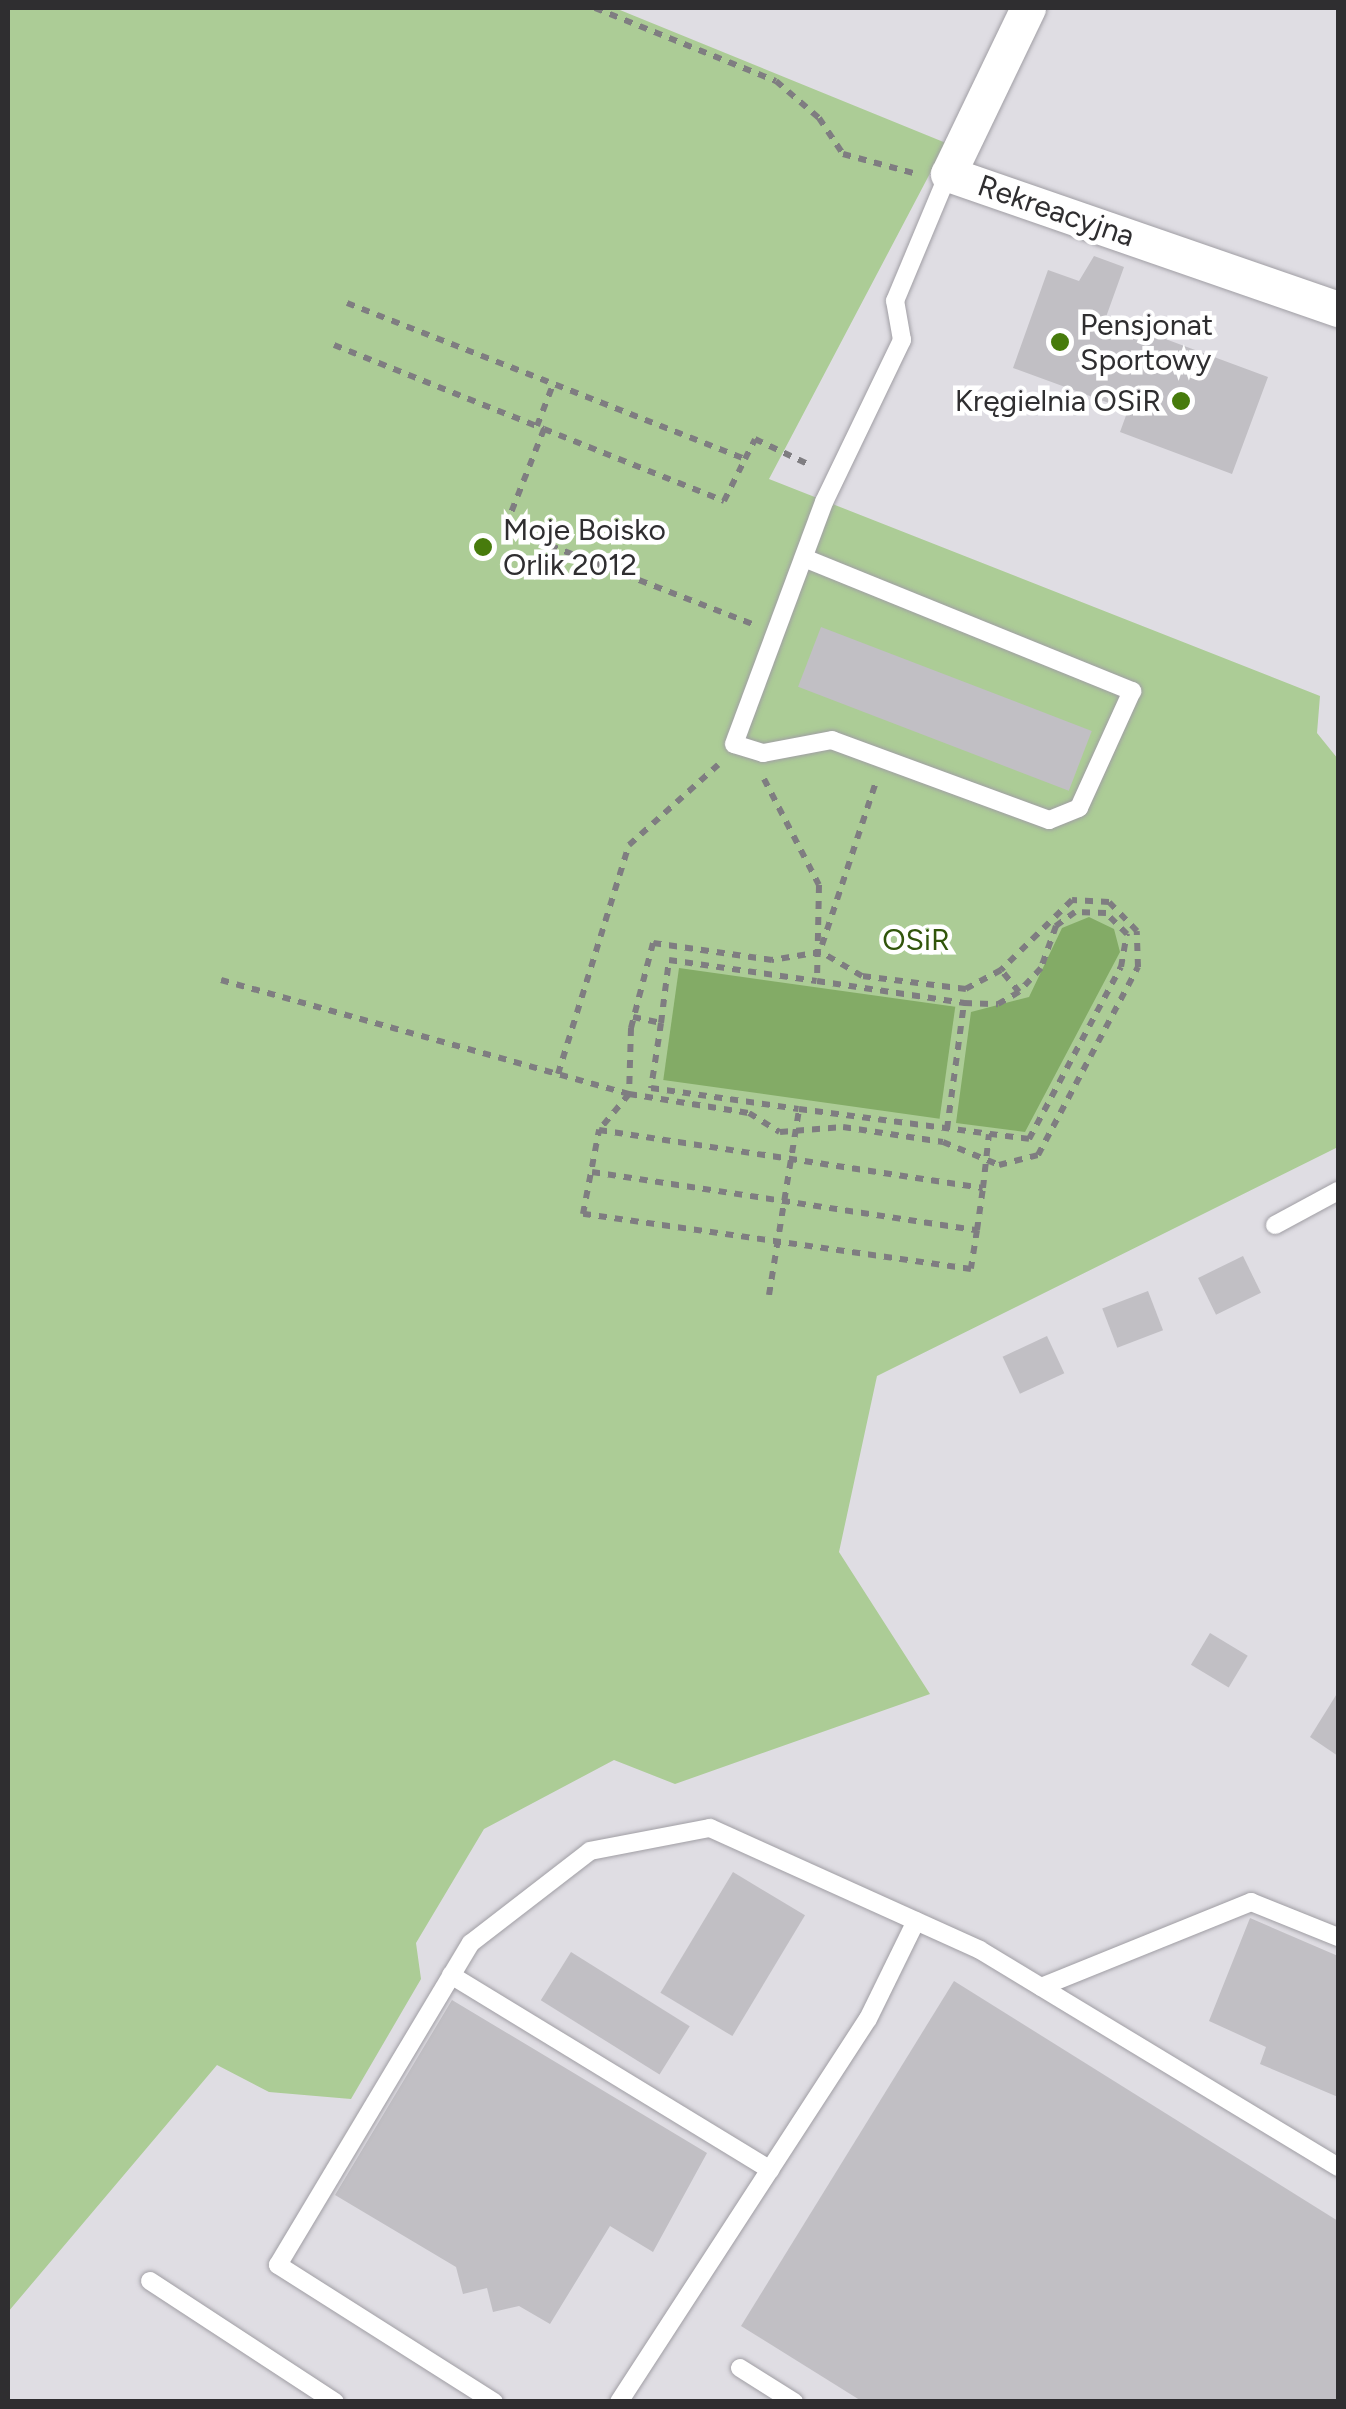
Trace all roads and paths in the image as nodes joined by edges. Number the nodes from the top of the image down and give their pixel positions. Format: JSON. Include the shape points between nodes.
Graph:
{"nodes":[{"id":1,"x":595,"y":8,"type":"edge"},
{"id":2,"x":1028,"y":8,"type":"edge"},
{"id":3,"x":948,"y":174,"type":"junction"},
{"id":4,"x":346,"y":303,"type":"dead end"},
{"id":5,"x":1338,"y":309,"type":"edge"},
{"id":6,"x":334,"y":344,"type":"dead end"},
{"id":7,"x":554,"y":382,"type":"junction"},
{"id":8,"x":540,"y":427,"type":"junction"},
{"id":9,"x":780,"y":452,"type":"dead end"},
{"id":10,"x":745,"y":458,"type":"junction"},
{"id":11,"x":809,"y":560,"type":"junction"},
{"id":12,"x":777,"y":634,"type":"junction"},
{"id":13,"x":734,"y":744,"type":"junction"},
{"id":14,"x":763,"y":753,"type":"junction"},
{"id":15,"x":883,"y":760,"type":"junction"},
{"id":16,"x":821,"y":949,"type":"junction"},
{"id":17,"x":1001,"y":970,"type":"junction"},
{"id":18,"x":221,"y":980,"type":"dead end"},
{"id":19,"x":817,"y":981,"type":"junction"},
{"id":20,"x":1019,"y":992,"type":"junction"},
{"id":21,"x":964,"y":1003,"type":"junction"},
{"id":22,"x":632,"y":1018,"type":"junction"},
{"id":23,"x":661,"y":1023,"type":"junction"},
{"id":24,"x":558,"y":1074,"type":"junction"},
{"id":25,"x":628,"y":1094,"type":"junction"},
{"id":26,"x":799,"y":1109,"type":"junction"},
{"id":27,"x":948,"y":1129,"type":"junction"},
{"id":28,"x":599,"y":1130,"type":"junction"},
{"id":29,"x":795,"y":1134,"type":"junction"},
{"id":30,"x":989,"y":1134,"type":"junction"},
{"id":31,"x":790,"y":1159,"type":"junction"},
{"id":32,"x":986,"y":1163,"type":"junction"},
{"id":33,"x":592,"y":1172,"type":"junction"},
{"id":34,"x":983,"y":1188,"type":"junction"},
{"id":35,"x":1338,"y":1191,"type":"edge"},
{"id":36,"x":784,"y":1202,"type":"junction"},
{"id":37,"x":1275,"y":1225,"type":"dead end"},
{"id":38,"x":977,"y":1230,"type":"junction"},
{"id":39,"x":778,"y":1244,"type":"junction"},
{"id":40,"x":769,"y":1295,"type":"dead end"},
{"id":41,"x":916,"y":1921,"type":"junction"},
{"id":42,"x":1338,"y":1938,"type":"edge"},
{"id":43,"x":451,"y":1975,"type":"junction"},
{"id":44,"x":1041,"y":1986,"type":"junction"},
{"id":45,"x":1338,"y":2166,"type":"edge"},
{"id":46,"x":770,"y":2170,"type":"junction"},
{"id":47,"x":150,"y":2281,"type":"dead end"},
{"id":48,"x":740,"y":2368,"type":"dead end"},
{"id":49,"x":335,"y":2402,"type":"edge"},
{"id":50,"x":494,"y":2402,"type":"edge"},
{"id":51,"x":619,"y":2402,"type":"edge"},
{"id":52,"x":794,"y":2402,"type":"edge"}],
"edges":[{"from":1,"to":3,"type":"path","via":[[776,81],[819,118],[843,154],[905,175]]},
{"from":2,"to":3,"type":"street","name":"Rekreacyjna"},
{"from":3,"to":5,"type":"street","name":"Rekreacyjna"},
{"from":3,"to":11,"type":"lane","via":[[896,301],[902,340],[824,502]]},
{"from":4,"to":7,"type":"path"},
{"from":6,"to":8,"type":"path"},
{"from":7,"to":8,"type":"path"},
{"from":7,"to":10,"type":"path"},
{"from":8,"to":10,"type":"path","via":[[724,501]]},
{"from":8,"to":12,"type":"path","via":[[505,528]]},
{"from":9,"to":10,"type":"path","via":[[755,439]]},
{"from":11,"to":12,"type":"lane"},
{"from":11,"to":15,"type":"lane","via":[[1132,691],[1079,808],[1049,820]]},
{"from":12,"to":13,"type":"lane"},
{"from":13,"to":14,"type":"lane"},
{"from":13,"to":24,"type":"path","via":[[628,845]]},
{"from":14,"to":15,"type":"lane","via":[[832,740]]},
{"from":14,"to":16,"type":"path","via":[[764,780],[819,884]]},
{"from":15,"to":16,"type":"path"},
{"from":16,"to":17,"type":"path","via":[[862,976],[966,988]]},
{"from":16,"to":19,"type":"path"},
{"from":16,"to":22,"type":"path","via":[[772,960],[653,944]]},
{"from":17,"to":20,"type":"path"},
{"from":17,"to":32,"type":"path","via":[[1072,900],[1109,902],[1137,931],[1138,967],[1038,1155]]},
{"from":18,"to":24,"type":"path"},
{"from":19,"to":21,"type":"path"},
{"from":19,"to":23,"type":"path","via":[[668,960]]},
{"from":20,"to":21,"type":"path","via":[[998,1004]]},
{"from":20,"to":30,"type":"path","via":[[1065,916],[1096,911],[1124,927],[1122,967],[1029,1139]]},
{"from":21,"to":27,"type":"path"},
{"from":22,"to":23,"type":"path"},
{"from":22,"to":25,"type":"path"},
{"from":23,"to":26,"type":"path","via":[[651,1088]]},
{"from":24,"to":25,"type":"path"},
{"from":25,"to":28,"type":"path"},
{"from":25,"to":29,"type":"path","via":[[749,1113]]},
{"from":26,"to":27,"type":"path"},
{"from":26,"to":29,"type":"path"},
{"from":27,"to":30,"type":"path"},
{"from":28,"to":31,"type":"path"},
{"from":28,"to":33,"type":"path"},
{"from":29,"to":31,"type":"path"},
{"from":29,"to":32,"type":"path","via":[[843,1127],[943,1142]]},
{"from":30,"to":32,"type":"path"},
{"from":31,"to":34,"type":"path"},
{"from":31,"to":36,"type":"path"},
{"from":32,"to":34,"type":"path"},
{"from":33,"to":36,"type":"path"},
{"from":33,"to":39,"type":"path","via":[[583,1214]]},
{"from":34,"to":38,"type":"path"},
{"from":35,"to":37,"type":"lane"},
{"from":36,"to":38,"type":"path"},
{"from":36,"to":39,"type":"path"},
{"from":38,"to":39,"type":"path","via":[[971,1269]]},
{"from":39,"to":40,"type":"path"},
{"from":41,"to":43,"type":"lane","via":[[710,1828],[590,1851],[471,1943]]},
{"from":41,"to":44,"type":"lane"},
{"from":41,"to":46,"type":"lane","via":[[868,2018]]},
{"from":42,"to":44,"type":"lane","via":[[1251,1902]]},
{"from":43,"to":46,"type":"lane"},
{"from":43,"to":50,"type":"lane","via":[[278,2266]]},
{"from":44,"to":45,"type":"lane"},
{"from":46,"to":51,"type":"lane"},
{"from":47,"to":49,"type":"lane"},
{"from":48,"to":52,"type":"lane"}]}
